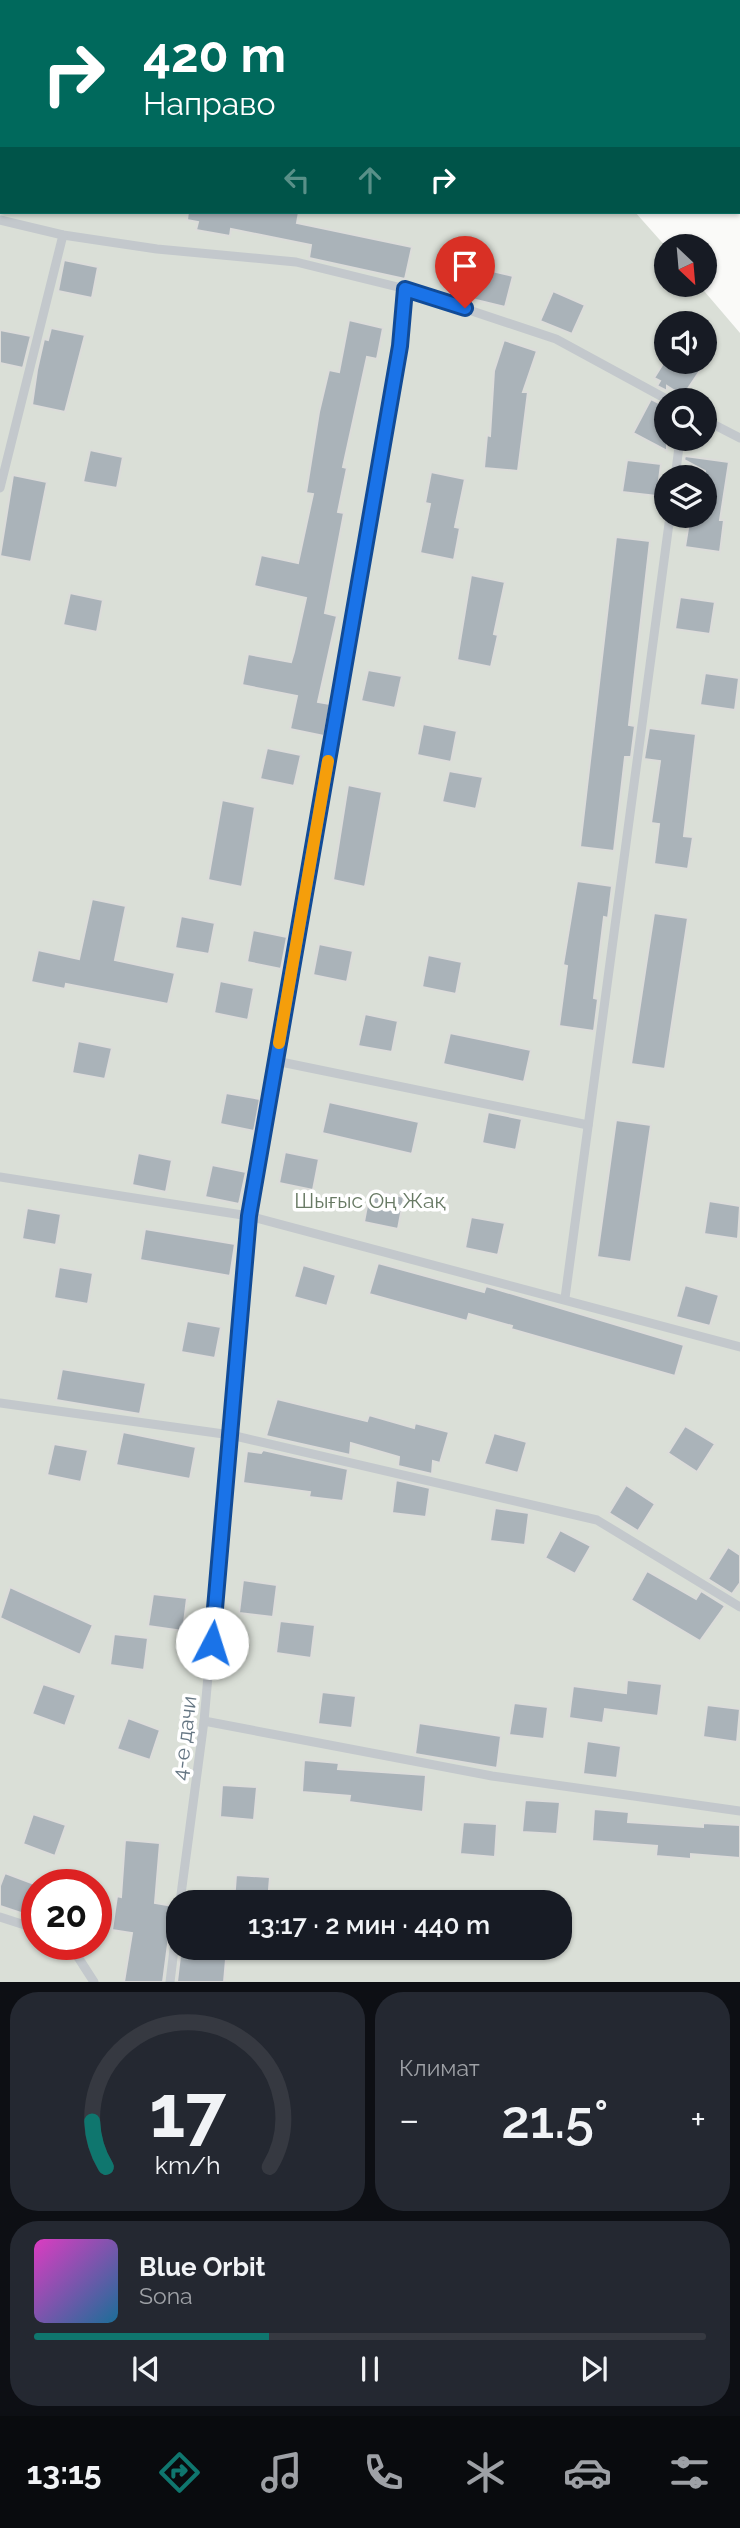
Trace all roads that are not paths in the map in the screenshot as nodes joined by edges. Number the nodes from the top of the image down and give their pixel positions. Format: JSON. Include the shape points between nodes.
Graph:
{"nodes":[{"id":1,"x":0,"y":220,"type":"edge"},
{"id":2,"x":62,"y":235,"type":"junction"},
{"id":3,"x":405,"y":289,"type":"junction"},
{"id":4,"x":654,"y":392,"type":"edge"},
{"id":5,"x":717,"y":426,"type":"edge"},
{"id":6,"x":740,"y":438,"type":"edge"},
{"id":7,"x":0,"y":488,"type":"edge"},
{"id":8,"x":668,"y":528,"type":"edge"},
{"id":9,"x":276,"y":1061,"type":"junction"},
{"id":10,"x":588,"y":1125,"type":"junction"},
{"id":11,"x":0,"y":1177,"type":"edge"},
{"id":12,"x":249,"y":1216,"type":"junction"},
{"id":13,"x":565,"y":1298,"type":"junction"},
{"id":14,"x":740,"y":1347,"type":"edge"},
{"id":15,"x":0,"y":1404,"type":"edge"},
{"id":16,"x":232,"y":1435,"type":"junction"},
{"id":17,"x":740,"y":1607,"type":"edge"},
{"id":18,"x":204,"y":1721,"type":"junction"},
{"id":19,"x":740,"y":1811,"type":"edge"},
{"id":20,"x":182,"y":1890,"type":"edge"},
{"id":21,"x":0,"y":1917,"type":"edge"},
{"id":22,"x":21,"y":1924,"type":"edge"},
{"id":23,"x":80,"y":1960,"type":"edge"},
{"id":24,"x":173,"y":1960,"type":"edge"},
{"id":25,"x":94,"y":1982,"type":"edge"},
{"id":26,"x":170,"y":1982,"type":"edge"}],
"edges":[{"from":1,"to":2,"type":"lane"},
{"from":2,"to":3,"type":"lane","via":[[296,262]]},
{"from":2,"to":7,"type":"lane"},
{"from":3,"to":4,"type":"lane","via":[[556,339]]},
{"from":3,"to":9,"type":"lane","name":"4-е дачи","via":[[397,359]]},
{"from":5,"to":6,"type":"lane"},
{"from":8,"to":10,"type":"lane"},
{"from":9,"to":10,"type":"lane"},
{"from":9,"to":12,"type":"lane","name":"4-е дачи"},
{"from":10,"to":13,"type":"lane"},
{"from":11,"to":12,"type":"lane"},
{"from":12,"to":13,"type":"lane"},
{"from":12,"to":16,"type":"lane","name":"4-е дачи"},
{"from":13,"to":14,"type":"lane"},
{"from":15,"to":16,"type":"lane"},
{"from":16,"to":17,"type":"lane","via":[[597,1520]]},
{"from":16,"to":18,"type":"lane","name":"4-е дачи"},
{"from":18,"to":19,"type":"lane","via":[[492,1776]]},
{"from":18,"to":20,"type":"lane","name":"4-е дачи"},
{"from":21,"to":22,"type":"lane"},
{"from":23,"to":25,"type":"lane"},
{"from":24,"to":26,"type":"lane"}]}
